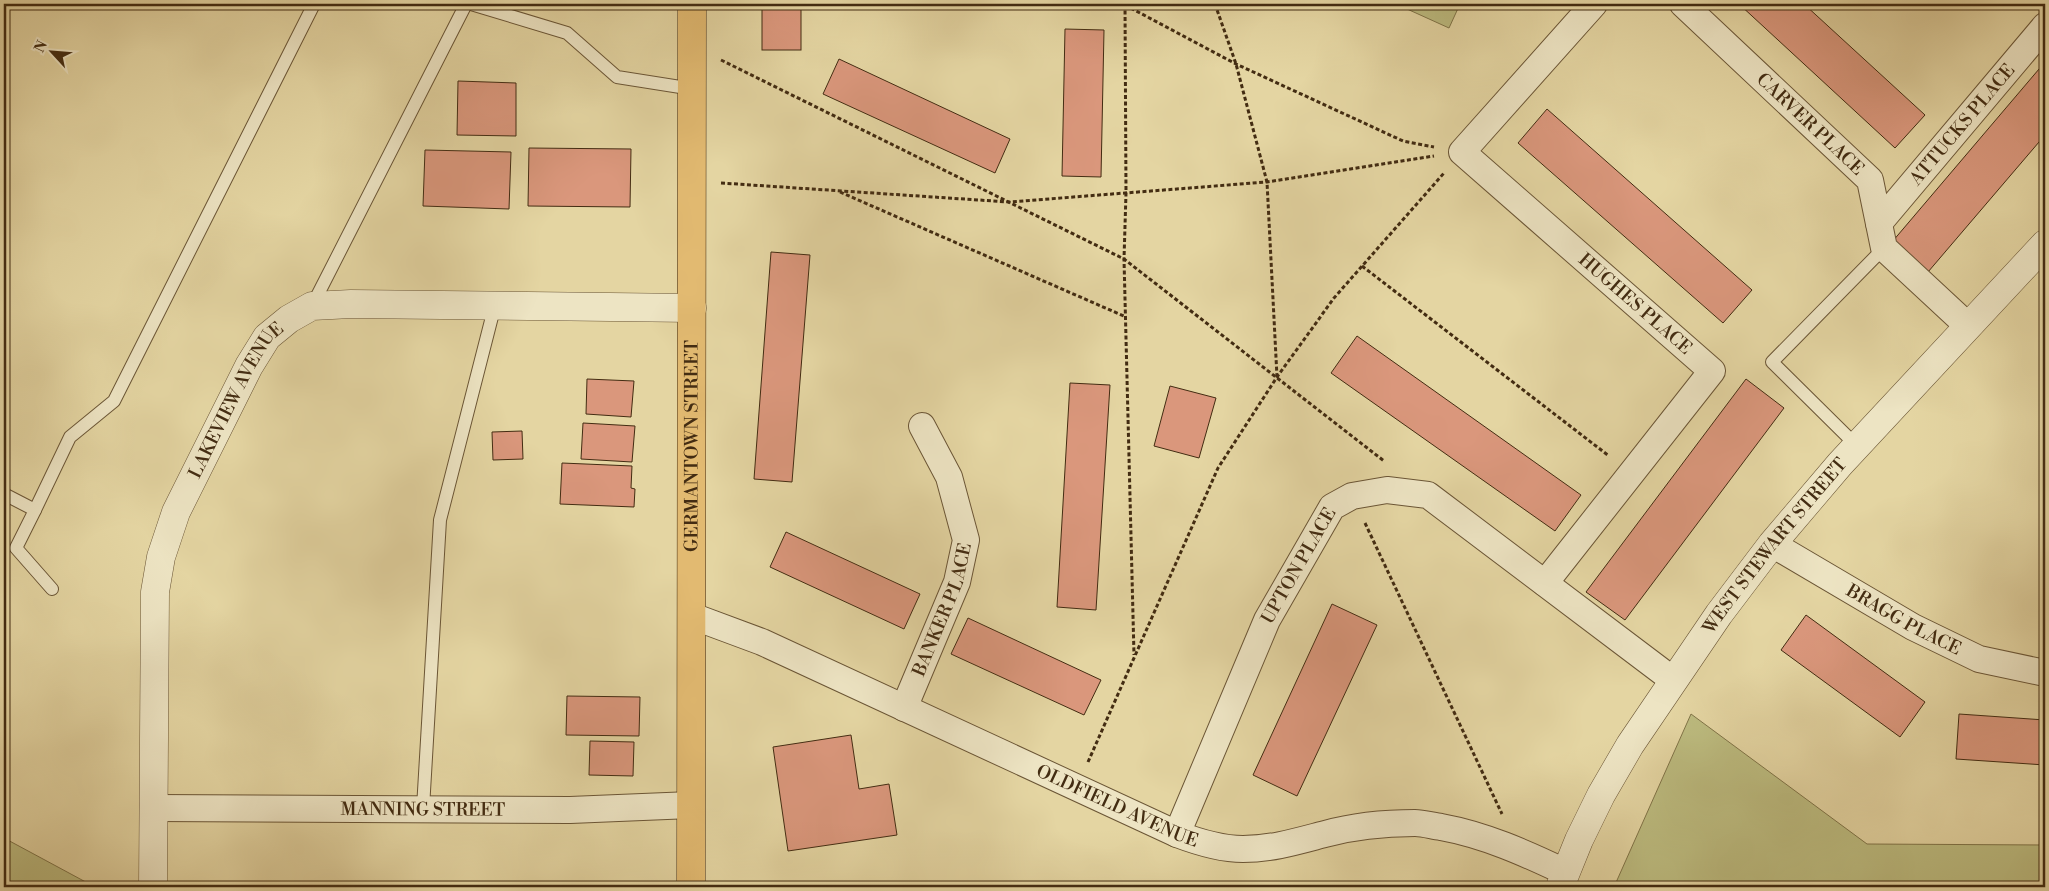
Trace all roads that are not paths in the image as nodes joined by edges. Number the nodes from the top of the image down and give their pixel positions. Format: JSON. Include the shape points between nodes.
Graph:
{"nodes":[{"id":1,"x":314,"y":4,"type":"edge"},
{"id":2,"x":466,"y":4,"type":"edge"},
{"id":3,"x":471,"y":4,"type":"edge"},
{"id":4,"x":692,"y":4,"type":"edge"},
{"id":5,"x":1594,"y":4,"type":"edge"},
{"id":6,"x":1682,"y":4,"type":"edge"},
{"id":7,"x":2045,"y":26,"type":"edge"},
{"id":8,"x":693,"y":89,"type":"junction"},
{"id":9,"x":1881,"y":235,"type":"junction"},
{"id":10,"x":2045,"y":244,"type":"edge"},
{"id":11,"x":495,"y":305,"type":"junction"},
{"id":12,"x":312,"y":306,"type":"junction"},
{"id":13,"x":692,"y":308,"type":"junction"},
{"id":14,"x":1968,"y":326,"type":"junction"},
{"id":15,"x":922,"y":426,"type":"dead end"},
{"id":16,"x":1857,"y":446,"type":"junction"},
{"id":17,"x":4,"y":494,"type":"edge"},
{"id":18,"x":35,"y":510,"type":"junction"},
{"id":19,"x":1772,"y":544,"type":"junction"},
{"id":20,"x":1544,"y":583,"type":"junction"},
{"id":21,"x":52,"y":589,"type":"dead end"},
{"id":22,"x":692,"y":616,"type":"junction"},
{"id":23,"x":2045,"y":673,"type":"edge"},
{"id":24,"x":1673,"y":680,"type":"junction"},
{"id":25,"x":904,"y":708,"type":"junction"},
{"id":26,"x":692,"y":805,"type":"junction"},
{"id":27,"x":153,"y":808,"type":"junction"},
{"id":28,"x":423,"y":808,"type":"junction"},
{"id":29,"x":1177,"y":834,"type":"junction"},
{"id":30,"x":1563,"y":879,"type":"edge"},
{"id":31,"x":153,"y":887,"type":"edge"},
{"id":32,"x":691,"y":887,"type":"edge"}],
"edges":[{"from":1,"to":18,"type":"lane","via":[[114,401],[70,437]]},
{"from":2,"to":12,"type":"lane"},
{"from":3,"to":8,"type":"lane","via":[[567,34],[617,78]]},
{"from":4,"to":8,"type":"main road","name":"GERMANTOWN STREET"},
{"from":5,"to":20,"type":"street","name":"HUGHES PLACE","via":[[1462,152],[1712,371]]},
{"from":6,"to":9,"type":"street","name":"CARVER PLACE","via":[[1870,180]]},
{"from":7,"to":9,"type":"street","name":"ATTUCKS PLACE"},
{"from":8,"to":13,"type":"main road","name":"GERMANTOWN STREET"},
{"from":9,"to":14,"type":"street"},
{"from":9,"to":16,"type":"lane","via":[[1772,362]]},
{"from":10,"to":14,"type":"street","name":"WEST STEWART STREET"},
{"from":11,"to":12,"type":"street","name":"LAKEVIEW AVENUE"},
{"from":11,"to":13,"type":"street","name":"LAKEVIEW AVENUE"},
{"from":11,"to":28,"type":"lane","via":[[440,520]]},
{"from":12,"to":27,"type":"street","name":"LAKEVIEW AVENUE","via":[[267,337],[248,366],[176,512],[161,557],[155,592]]},
{"from":13,"to":22,"type":"main road","name":"GERMANTOWN STREET"},
{"from":14,"to":16,"type":"street","name":"WEST STEWART STREET"},
{"from":15,"to":25,"type":"street","name":"BANKER PLACE","via":[[949,477],[966,540],[957,582]]},
{"from":16,"to":19,"type":"street","name":"WEST STEWART STREET"},
{"from":17,"to":18,"type":"lane"},
{"from":18,"to":21,"type":"lane","via":[[16,548]]},
{"from":19,"to":23,"type":"street","name":"BRAGG PLACE","via":[[1913,627],[1979,659]]},
{"from":19,"to":24,"type":"street","name":"WEST STEWART STREET"},
{"from":20,"to":24,"type":"street","name":"UPTON PLACE"},
{"from":20,"to":29,"type":"street","name":"UPTON PLACE","via":[[1428,495],[1387,490],[1352,496],[1332,507],[1267,620]]},
{"from":22,"to":25,"type":"street","name":"OLDFIELD AVENUE","via":[[762,642]]},
{"from":22,"to":26,"type":"main road","name":"GERMANTOWN STREET"},
{"from":24,"to":30,"type":"street","name":"WEST STEWART STREET","via":[[1600,795]]},
{"from":25,"to":29,"type":"street","name":"OLDFIELD AVENUE"},
{"from":26,"to":28,"type":"street","name":"MANNING STREET","via":[[570,810]]},
{"from":26,"to":32,"type":"main road","name":"GERMANTOWN STREET"},
{"from":27,"to":28,"type":"street","name":"MANNING STREET"},
{"from":27,"to":31,"type":"street","name":"LAKEVIEW AVENUE"},
{"from":29,"to":30,"type":"street","name":"OLDFIELD AVENUE","via":[[1221,847],[1244,849],[1289,844],[1369,825],[1417,823],[1478,836],[1519,850]]}]}
